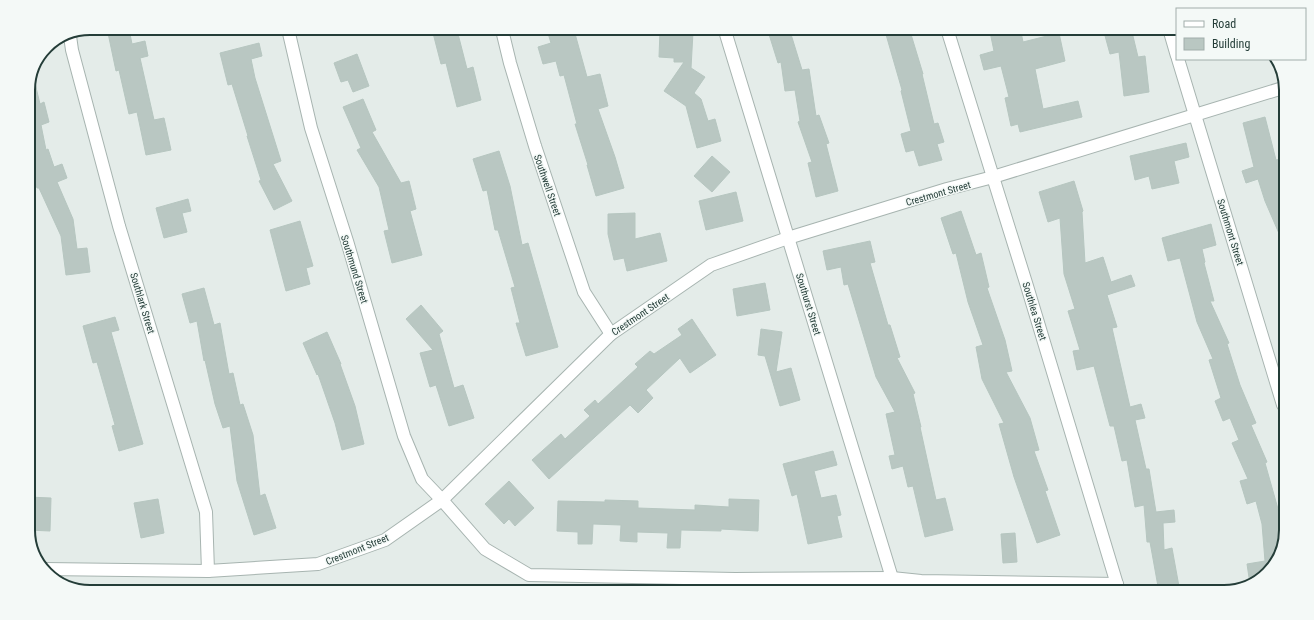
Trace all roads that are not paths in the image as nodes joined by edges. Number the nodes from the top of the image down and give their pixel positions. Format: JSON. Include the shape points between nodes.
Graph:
{"nodes":[{"id":1,"x":289,"y":35,"type":"edge"},
{"id":2,"x":503,"y":35,"type":"edge"},
{"id":3,"x":727,"y":35,"type":"edge"},
{"id":4,"x":949,"y":35,"type":"edge"},
{"id":5,"x":1171,"y":35,"type":"edge"},
{"id":6,"x":70,"y":39,"type":"edge"},
{"id":7,"x":1176,"y":53,"type":"edge"},
{"id":8,"x":1178,"y":60,"type":"edge"},
{"id":9,"x":1279,"y":89,"type":"edge"},
{"id":10,"x":1195,"y":115,"type":"junction"},
{"id":11,"x":992,"y":178,"type":"junction"},
{"id":12,"x":788,"y":238,"type":"junction"},
{"id":13,"x":610,"y":334,"type":"junction"},
{"id":14,"x":1279,"y":392,"type":"edge"},
{"id":15,"x":442,"y":500,"type":"junction"},
{"id":16,"x":52,"y":569,"type":"edge"},
{"id":17,"x":208,"y":571,"type":"junction"},
{"id":18,"x":892,"y":578,"type":"junction"},
{"id":19,"x":1034,"y":585,"type":"edge"},
{"id":20,"x":1117,"y":585,"type":"edge"}],
"edges":[{"from":1,"to":15,"type":"street","name":"Southmund Street","via":[[311,128],[404,436],[422,479]]},
{"from":2,"to":13,"type":"street","name":"Southwell Street","via":[[535,146],[584,292]]},
{"from":3,"to":12,"type":"street","name":"Southurst Street"},
{"from":4,"to":11,"type":"street","name":"Southlea Street"},
{"from":5,"to":7,"type":"street"},
{"from":6,"to":17,"type":"street","name":"Southlark Street","via":[[119,226],[206,512]]},
{"from":8,"to":10,"type":"street","name":"Southmont Street"},
{"from":9,"to":10,"type":"street","name":"Crestmont Street"},
{"from":10,"to":11,"type":"street","name":"Crestmont Street"},
{"from":10,"to":14,"type":"street","name":"Southmont Street"},
{"from":11,"to":12,"type":"street","name":"Crestmont Street"},
{"from":11,"to":20,"type":"street","name":"Southlea Street"},
{"from":12,"to":13,"type":"street","name":"Crestmont Street","via":[[711,265]]},
{"from":12,"to":18,"type":"street","name":"Southurst Street"},
{"from":13,"to":15,"type":"street","name":"Crestmont Street"},
{"from":15,"to":17,"type":"street","name":"Crestmont Street","via":[[385,540],[318,564]]},
{"from":15,"to":18,"type":"street","name":"Southmund Street","via":[[485,549],[529,575],[735,579]]},
{"from":16,"to":17,"type":"street","name":"Crestmont Street"},
{"from":18,"to":19,"type":"street","name":"Southmund Street"}]}
